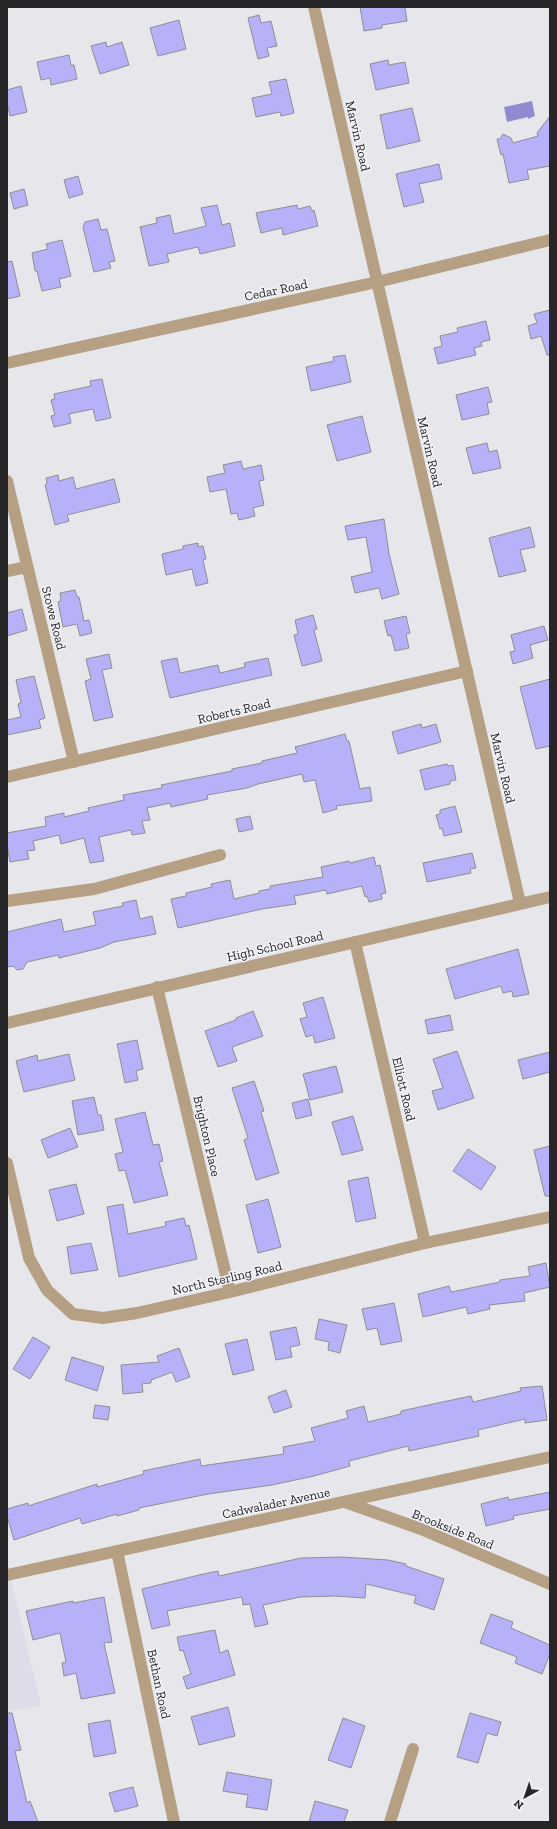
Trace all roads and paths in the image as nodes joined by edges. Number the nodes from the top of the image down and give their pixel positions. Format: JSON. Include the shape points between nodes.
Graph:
{"nodes":[{"id":1,"x":314,"y":7,"type":"edge"},
{"id":2,"x":550,"y":240,"type":"edge"},
{"id":3,"x":377,"y":282,"type":"junction"},
{"id":4,"x":7,"y":363,"type":"edge"},
{"id":5,"x":7,"y":481,"type":"edge"},
{"id":6,"x":27,"y":567,"type":"junction"},
{"id":7,"x":7,"y":571,"type":"edge"},
{"id":8,"x":467,"y":671,"type":"junction"},
{"id":9,"x":74,"y":762,"type":"junction"},
{"id":10,"x":7,"y":777,"type":"edge"},
{"id":11,"x":220,"y":855,"type":"dead end"},
{"id":12,"x":550,"y":897,"type":"edge"},
{"id":13,"x":7,"y":901,"type":"edge"},
{"id":14,"x":520,"y":903,"type":"junction"},
{"id":15,"x":355,"y":942,"type":"junction"},
{"id":16,"x":157,"y":987,"type":"junction"},
{"id":17,"x":7,"y":1023,"type":"edge"},
{"id":18,"x":7,"y":1164,"type":"edge"},
{"id":19,"x":550,"y":1217,"type":"edge"},
{"id":20,"x":425,"y":1243,"type":"junction"},
{"id":21,"x":230,"y":1292,"type":"junction"},
{"id":22,"x":550,"y":1457,"type":"edge"},
{"id":23,"x":345,"y":1502,"type":"junction"},
{"id":24,"x":117,"y":1551,"type":"junction"},
{"id":25,"x":7,"y":1575,"type":"edge"},
{"id":26,"x":550,"y":1584,"type":"edge"},
{"id":27,"x":412,"y":1750,"type":"dead end"},
{"id":28,"x":174,"y":1822,"type":"edge"},
{"id":29,"x":390,"y":1822,"type":"edge"}],
"edges":[{"from":1,"to":3,"type":"street","name":"Marvin Road"},
{"from":2,"to":3,"type":"street","name":"Cedar Road"},
{"from":3,"to":4,"type":"street","name":"Cedar Road"},
{"from":3,"to":8,"type":"street","name":"Marvin Road"},
{"from":5,"to":6,"type":"street","name":"Stowe Road"},
{"from":6,"to":7,"type":"street"},
{"from":6,"to":9,"type":"street","name":"Stowe Road"},
{"from":8,"to":9,"type":"street","name":"Roberts Road"},
{"from":8,"to":14,"type":"street","name":"Marvin Road"},
{"from":9,"to":10,"type":"street","name":"Roberts Road"},
{"from":11,"to":13,"type":"street","via":[[94,889]]},
{"from":12,"to":14,"type":"street","name":"High School Road"},
{"from":14,"to":15,"type":"street","name":"High School Road"},
{"from":15,"to":16,"type":"street","name":"High School Road"},
{"from":15,"to":20,"type":"street","name":"Elliott Road"},
{"from":16,"to":17,"type":"street","name":"High School Road"},
{"from":16,"to":21,"type":"street","name":"Brighton Place"},
{"from":18,"to":21,"type":"street","name":"North Sterling Road","via":[[29,1258],[47,1290],[73,1314],[103,1318]]},
{"from":19,"to":20,"type":"street","name":"North Sterling Road"},
{"from":20,"to":21,"type":"street","name":"North Sterling Road"},
{"from":22,"to":23,"type":"street","name":"Cadwalader Avenue"},
{"from":23,"to":24,"type":"street","name":"Cadwalader Avenue"},
{"from":23,"to":26,"type":"street","name":"Brookside Road","via":[[421,1529]]},
{"from":24,"to":25,"type":"street","name":"Cadwalader Avenue"},
{"from":24,"to":28,"type":"street","name":"Bethan Road"},
{"from":27,"to":29,"type":"street"}]}
